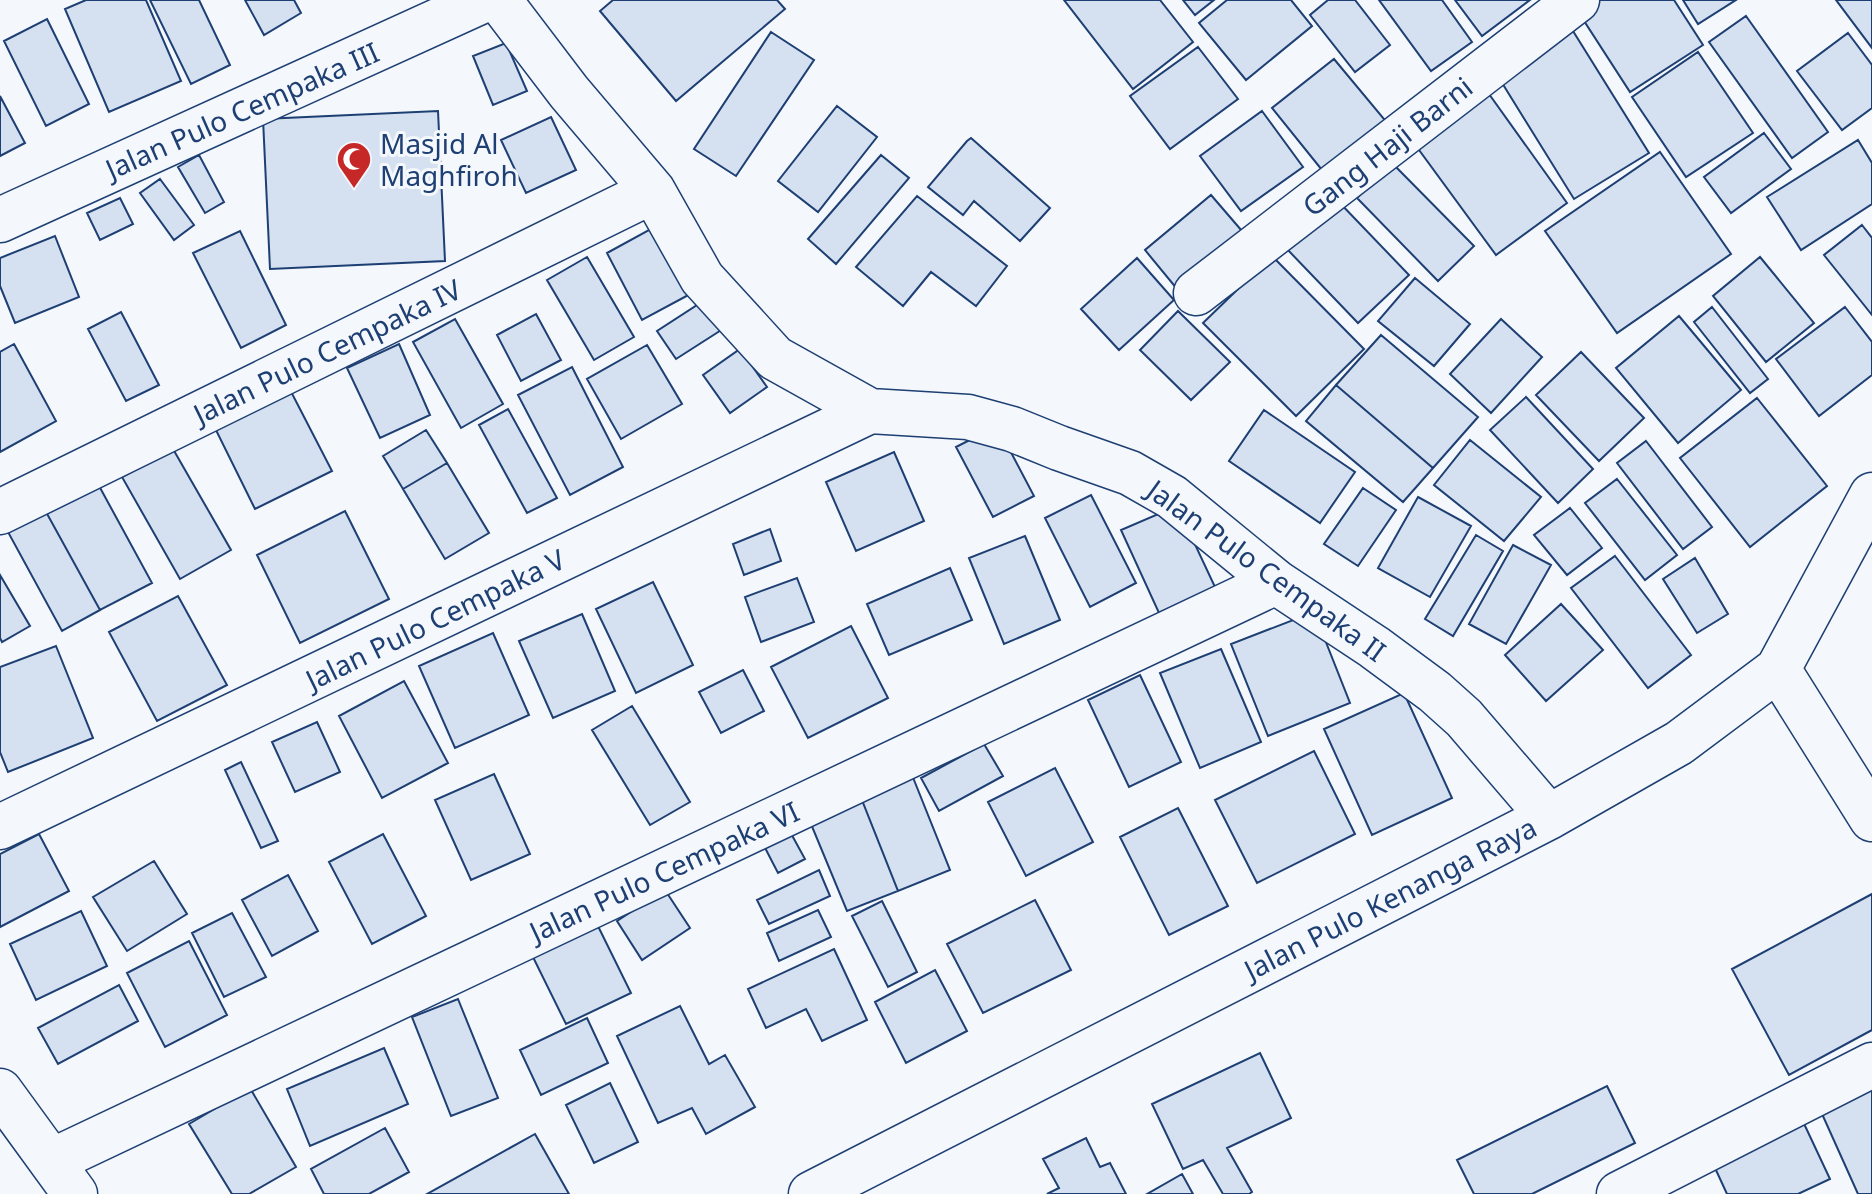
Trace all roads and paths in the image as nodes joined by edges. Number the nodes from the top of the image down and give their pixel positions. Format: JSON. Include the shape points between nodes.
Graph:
{"nodes":[{"id":1,"x":484,"y":0,"type":"edge"},
{"id":2,"x":499,"y":0,"type":"edge"},
{"id":3,"x":1577,"y":0,"type":"edge"},
{"id":4,"x":653,"y":191,"type":"junction"},
{"id":5,"x":0,"y":220,"type":"edge"},
{"id":6,"x":1196,"y":293,"type":"dead end"},
{"id":7,"x":870,"y":411,"type":"junction"},
{"id":8,"x":1872,"y":495,"type":"edge"},
{"id":9,"x":0,"y":512,"type":"edge"},
{"id":10,"x":1276,"y":582,"type":"junction"},
{"id":11,"x":1778,"y":669,"type":"junction"},
{"id":12,"x":1549,"y":817,"type":"junction"},
{"id":13,"x":1872,"y":819,"type":"edge"},
{"id":14,"x":0,"y":827,"type":"edge"},
{"id":15,"x":1872,"y":1065,"type":"edge"},
{"id":16,"x":0,"y":1091,"type":"edge"},
{"id":17,"x":64,"y":1178,"type":"edge"},
{"id":18,"x":1638,"y":1190,"type":"edge"},
{"id":19,"x":811,"y":1194,"type":"edge"}],
"edges":[{"from":1,"to":5,"type":"street","name":"Jalan Pulo Cempaka III"},
{"from":2,"to":4,"type":"street","name":"Jalan Pulo Cempaka II"},
{"from":3,"to":6,"type":"street","name":"Gang Haji Barni"},
{"from":4,"to":7,"type":"street","name":"Jalan Pulo Cempaka II","via":[[702,278],[775,358]]},
{"from":4,"to":9,"type":"street","name":"Jalan Pulo Cempaka IV"},
{"from":7,"to":10,"type":"street","name":"Jalan Pulo Cempaka II","via":[[968,417],[1130,473],[1172,497]]},
{"from":7,"to":14,"type":"street","name":"Jalan Pulo Cempaka V"},
{"from":8,"to":11,"type":"street","name":"Jalan Pulo Kenanga Raya"},
{"from":10,"to":12,"type":"street","name":"Jalan Pulo Cempaka II","via":[[1435,692]]},
{"from":10,"to":17,"type":"street","name":"Jalan Pulo Cempaka VI"},
{"from":11,"to":12,"type":"street","name":"Jalan Pulo Kenanga Raya","via":[[1679,743]]},
{"from":11,"to":13,"type":"street"},
{"from":12,"to":19,"type":"street","name":"Jalan Pulo Kenanga Raya"},
{"from":15,"to":18,"type":"street"},
{"from":16,"to":17,"type":"street"}]}
